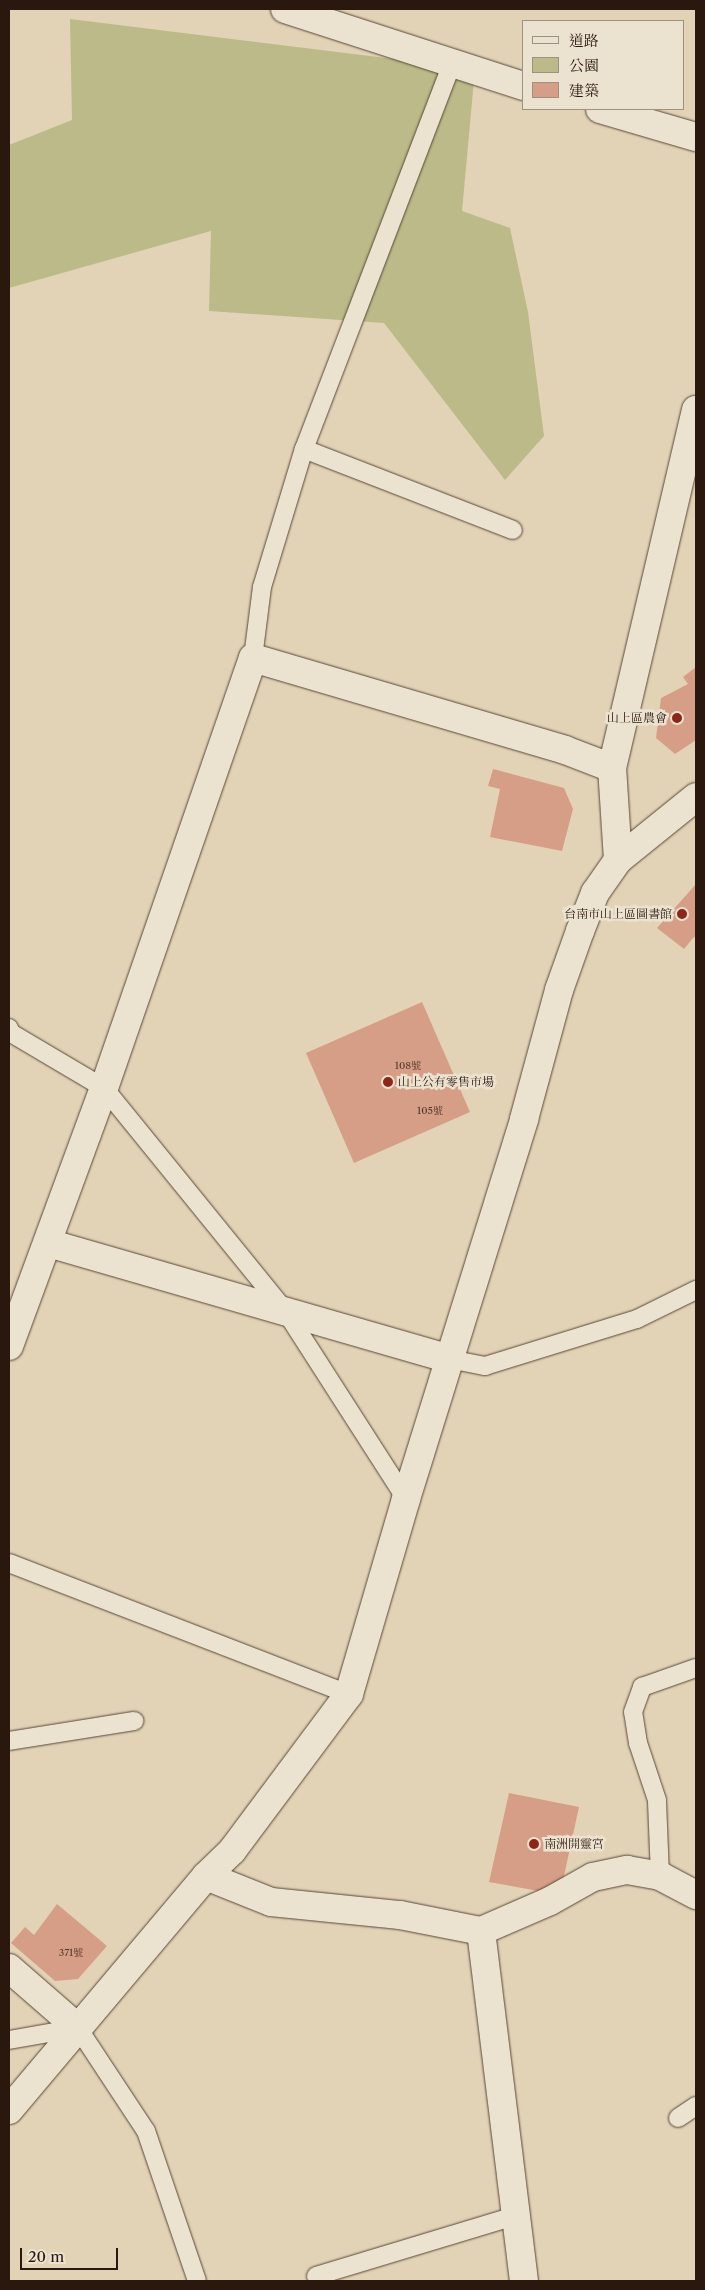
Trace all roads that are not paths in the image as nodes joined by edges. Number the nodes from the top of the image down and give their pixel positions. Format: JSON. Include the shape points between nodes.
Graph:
{"nodes":[{"id":1,"x":285,"y":9,"type":"edge"},
{"id":2,"x":452,"y":64,"type":"junction"},
{"id":3,"x":522,"y":85,"type":"edge"},
{"id":4,"x":603,"y":110,"type":"edge"},
{"id":5,"x":696,"y":137,"type":"edge"},
{"id":6,"x":696,"y":410,"type":"edge"},
{"id":7,"x":304,"y":449,"type":"junction"},
{"id":8,"x":513,"y":530,"type":"dead end"},
{"id":9,"x":253,"y":658,"type":"junction"},
{"id":10,"x":612,"y":768,"type":"junction"},
{"id":11,"x":696,"y":797,"type":"edge"},
{"id":12,"x":618,"y":860,"type":"junction"},
{"id":13,"x":10,"y":1032,"type":"edge"},
{"id":14,"x":104,"y":1088,"type":"junction"},
{"id":15,"x":48,"y":1243,"type":"junction"},
{"id":16,"x":696,"y":1290,"type":"edge"},
{"id":17,"x":286,"y":1312,"type":"junction"},
{"id":18,"x":9,"y":1346,"type":"edge"},
{"id":19,"x":449,"y":1359,"type":"junction"},
{"id":20,"x":406,"y":1499,"type":"junction"},
{"id":21,"x":9,"y":1563,"type":"edge"},
{"id":22,"x":696,"y":1668,"type":"edge"},
{"id":23,"x":349,"y":1694,"type":"junction"},
{"id":24,"x":134,"y":1721,"type":"dead end"},
{"id":25,"x":9,"y":1741,"type":"edge"},
{"id":26,"x":206,"y":1876,"type":"junction"},
{"id":27,"x":660,"y":1876,"type":"junction"},
{"id":28,"x":696,"y":1896,"type":"edge"},
{"id":29,"x":481,"y":1931,"type":"junction"},
{"id":30,"x":9,"y":1968,"type":"edge"},
{"id":31,"x":78,"y":2028,"type":"junction"},
{"id":32,"x":9,"y":2040,"type":"edge"},
{"id":33,"x":696,"y":2106,"type":"edge"},
{"id":34,"x":9,"y":2110,"type":"edge"},
{"id":35,"x":678,"y":2118,"type":"dead end"},
{"id":36,"x":518,"y":2216,"type":"junction"},
{"id":37,"x":316,"y":2276,"type":"dead end"},
{"id":38,"x":197,"y":2281,"type":"edge"},
{"id":39,"x":524,"y":2281,"type":"edge"}],
"edges":[{"from":1,"to":2,"type":"street"},
{"from":2,"to":3,"type":"street"},
{"from":2,"to":7,"type":"lane"},
{"from":4,"to":5,"type":"street"},
{"from":6,"to":10,"type":"street"},
{"from":7,"to":8,"type":"lane"},
{"from":7,"to":9,"type":"lane","via":[[262,587]]},
{"from":9,"to":10,"type":"street","via":[[565,750]]},
{"from":9,"to":14,"type":"street"},
{"from":10,"to":12,"type":"street"},
{"from":11,"to":12,"type":"street"},
{"from":12,"to":19,"type":"street","via":[[595,893],[559,990],[524,1119]]},
{"from":13,"to":14,"type":"lane"},
{"from":14,"to":15,"type":"street"},
{"from":14,"to":17,"type":"lane"},
{"from":15,"to":17,"type":"street"},
{"from":15,"to":18,"type":"street"},
{"from":16,"to":19,"type":"lane","via":[[637,1319],[484,1366]]},
{"from":17,"to":19,"type":"street"},
{"from":17,"to":20,"type":"lane"},
{"from":19,"to":20,"type":"street"},
{"from":20,"to":23,"type":"street"},
{"from":21,"to":23,"type":"lane"},
{"from":22,"to":27,"type":"lane","via":[[642,1687],[633,1712],[638,1743],[657,1800]]},
{"from":23,"to":26,"type":"street","via":[[232,1851]]},
{"from":24,"to":25,"type":"lane"},
{"from":26,"to":29,"type":"street","via":[[271,1902],[400,1915]]},
{"from":26,"to":31,"type":"street"},
{"from":27,"to":28,"type":"street"},
{"from":27,"to":29,"type":"street","via":[[627,1870],[593,1877],[550,1901]]},
{"from":29,"to":36,"type":"street"},
{"from":30,"to":31,"type":"street"},
{"from":31,"to":32,"type":"lane"},
{"from":31,"to":34,"type":"street"},
{"from":31,"to":38,"type":"lane","via":[[146,2131]]},
{"from":33,"to":35,"type":"lane"},
{"from":36,"to":37,"type":"lane"},
{"from":36,"to":39,"type":"street"}]}
